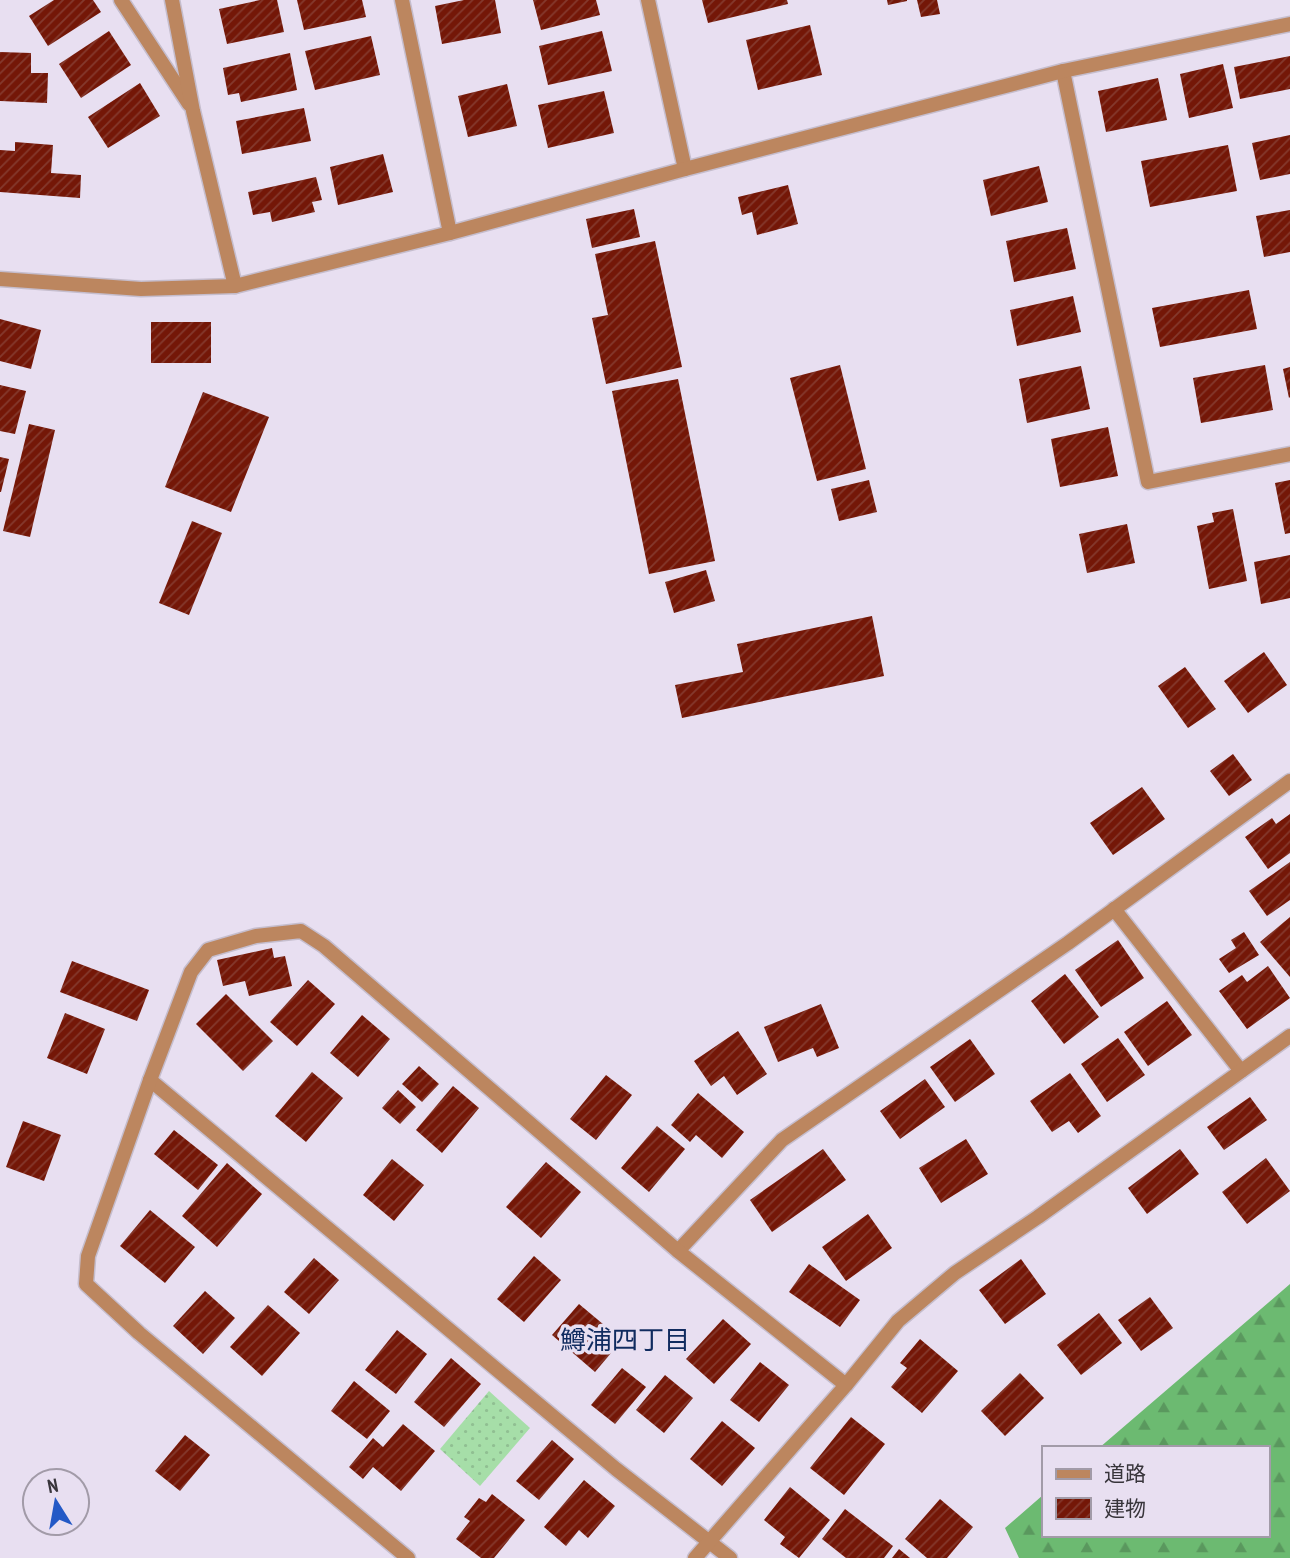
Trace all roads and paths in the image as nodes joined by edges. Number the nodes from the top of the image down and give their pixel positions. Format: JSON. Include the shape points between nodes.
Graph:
{"nodes":[{"id":1,"x":121,"y":0,"type":"edge"},
{"id":2,"x":172,"y":0,"type":"edge"},
{"id":3,"x":402,"y":0,"type":"edge"},
{"id":4,"x":648,"y":0,"type":"edge"},
{"id":5,"x":1290,"y":24,"type":"edge"},
{"id":6,"x":1063,"y":71,"type":"junction"},
{"id":7,"x":193,"y":111,"type":"junction"},
{"id":8,"x":685,"y":169,"type":"junction"},
{"id":9,"x":450,"y":233,"type":"junction"},
{"id":10,"x":0,"y":279,"type":"edge"},
{"id":11,"x":235,"y":286,"type":"junction"},
{"id":12,"x":1290,"y":454,"type":"edge"},
{"id":13,"x":1290,"y":781,"type":"edge"},
{"id":14,"x":1114,"y":908,"type":"junction"},
{"id":15,"x":1290,"y":1037,"type":"edge"},
{"id":16,"x":1241,"y":1071,"type":"junction"},
{"id":17,"x":150,"y":1080,"type":"junction"},
{"id":18,"x":678,"y":1251,"type":"junction"},
{"id":19,"x":846,"y":1385,"type":"junction"},
{"id":20,"x":709,"y":1542,"type":"junction"},
{"id":21,"x":408,"y":1558,"type":"edge"},
{"id":22,"x":695,"y":1558,"type":"edge"},
{"id":23,"x":730,"y":1558,"type":"edge"}],
"edges":[{"from":1,"to":7,"type":"street"},
{"from":2,"to":7,"type":"street"},
{"from":3,"to":9,"type":"street"},
{"from":4,"to":8,"type":"street"},
{"from":5,"to":6,"type":"street"},
{"from":6,"to":8,"type":"street"},
{"from":6,"to":12,"type":"street","via":[[1148,482]]},
{"from":7,"to":11,"type":"street"},
{"from":8,"to":9,"type":"street"},
{"from":9,"to":11,"type":"street"},
{"from":10,"to":11,"type":"street","via":[[141,289]]},
{"from":13,"to":14,"type":"street"},
{"from":14,"to":16,"type":"street"},
{"from":14,"to":18,"type":"street","via":[[782,1140]]},
{"from":15,"to":16,"type":"street"},
{"from":16,"to":19,"type":"street","via":[[955,1273],[898,1321]]},
{"from":17,"to":18,"type":"street","via":[[191,972],[208,950],[256,936],[301,931]]},
{"from":17,"to":20,"type":"street"},
{"from":17,"to":21,"type":"street","via":[[88,1256],[86,1284]]},
{"from":18,"to":19,"type":"street"},
{"from":19,"to":20,"type":"street"},
{"from":20,"to":22,"type":"street"},
{"from":20,"to":23,"type":"street"}]}
